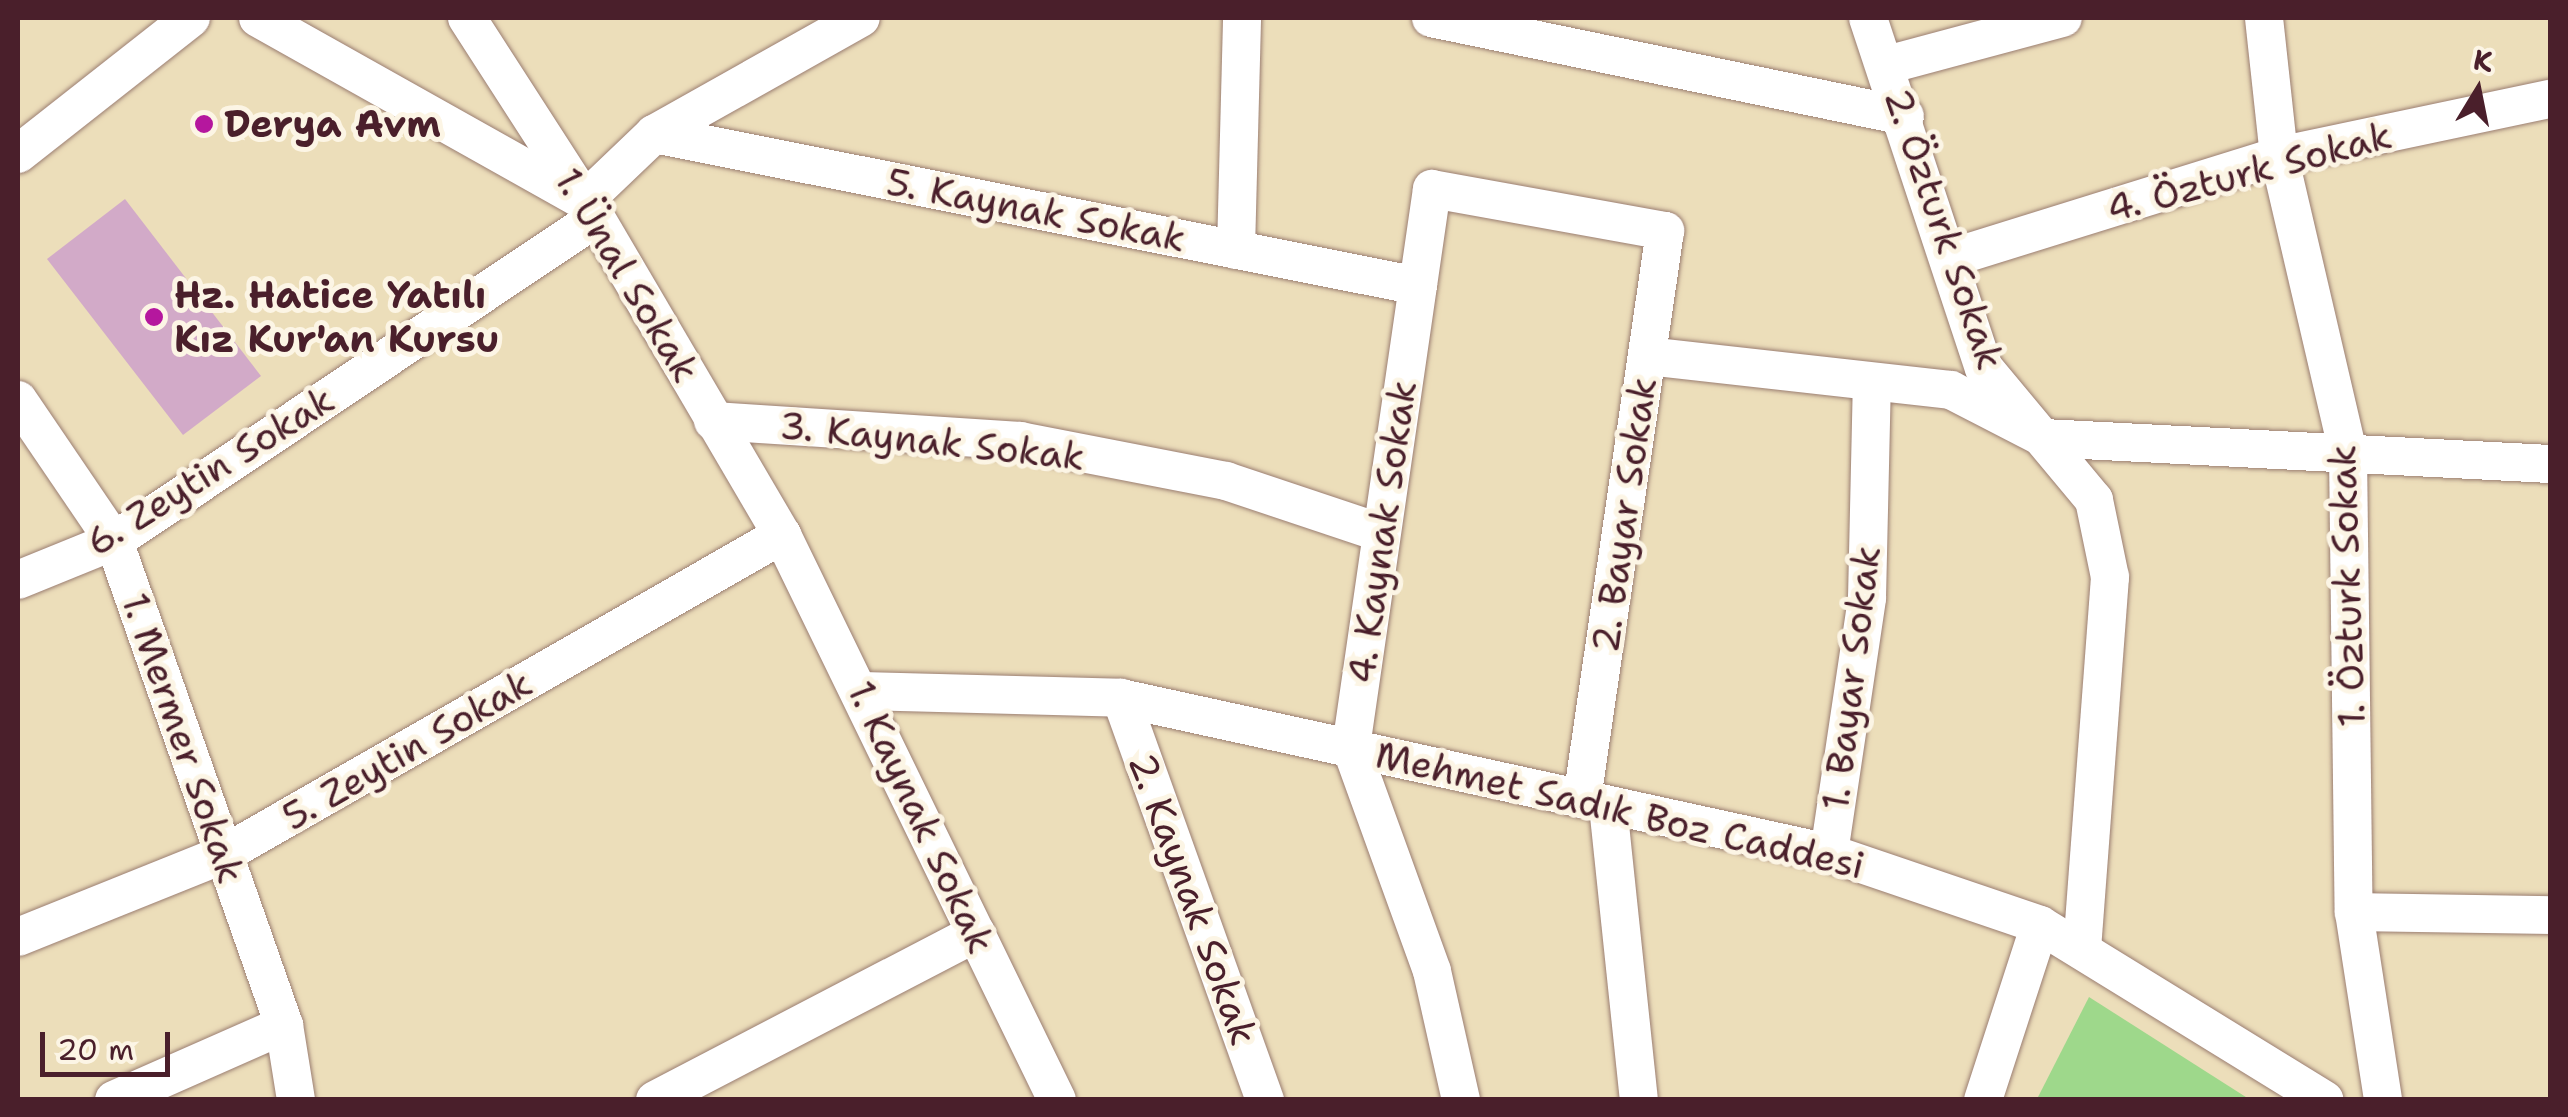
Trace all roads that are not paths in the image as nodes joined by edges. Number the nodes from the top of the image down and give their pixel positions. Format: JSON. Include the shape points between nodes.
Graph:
{"nodes":[{"id":1,"x":191,"y":18,"type":"edge"},
{"id":2,"x":258,"y":18,"type":"edge"},
{"id":3,"x":467,"y":18,"type":"edge"},
{"id":4,"x":860,"y":18,"type":"edge"},
{"id":5,"x":1242,"y":18,"type":"edge"},
{"id":6,"x":1868,"y":18,"type":"edge"},
{"id":7,"x":2063,"y":18,"type":"edge"},
{"id":8,"x":2264,"y":18,"type":"edge"},
{"id":9,"x":1452,"y":20,"type":"edge"},
{"id":10,"x":1887,"y":64,"type":"junction"},
{"id":11,"x":2550,"y":99,"type":"edge"},
{"id":12,"x":1904,"y":116,"type":"junction"},
{"id":13,"x":654,"y":134,"type":"junction"},
{"id":14,"x":18,"y":154,"type":"edge"},
{"id":15,"x":2279,"y":156,"type":"junction"},
{"id":16,"x":590,"y":210,"type":"junction"},
{"id":17,"x":1665,"y":230,"type":"joint"},
{"id":18,"x":1236,"y":250,"type":"junction"},
{"id":19,"x":1951,"y":258,"type":"junction"},
{"id":20,"x":1418,"y":286,"type":"junction"},
{"id":21,"x":1647,"y":356,"type":"junction"},
{"id":22,"x":1872,"y":382,"type":"junction"},
{"id":23,"x":18,"y":400,"type":"edge"},
{"id":24,"x":713,"y":421,"type":"junction"},
{"id":25,"x":2044,"y":438,"type":"junction"},
{"id":26,"x":2348,"y":453,"type":"junction"},
{"id":27,"x":2550,"y":464,"type":"edge"},
{"id":28,"x":1381,"y":532,"type":"junction"},
{"id":29,"x":782,"y":535,"type":"junction"},
{"id":30,"x":114,"y":541,"type":"junction"},
{"id":31,"x":18,"y":580,"type":"edge"},
{"id":32,"x":862,"y":691,"type":"junction"},
{"id":33,"x":1121,"y":698,"type":"junction"},
{"id":34,"x":1351,"y":747,"type":"junction"},
{"id":35,"x":1595,"y":802,"type":"junction"},
{"id":36,"x":224,"y":854,"type":"junction"},
{"id":37,"x":1829,"y":854,"type":"junction"},
{"id":38,"x":2354,"y":912,"type":"junction"},
{"id":39,"x":2550,"y":914,"type":"edge"},
{"id":40,"x":2040,"y":925,"type":"junction"},
{"id":41,"x":976,"y":933,"type":"junction"},
{"id":42,"x":18,"y":937,"type":"edge"},
{"id":43,"x":2082,"y":948,"type":"junction"},
{"id":44,"x":284,"y":1025,"type":"junction"},
{"id":45,"x":114,"y":1100,"type":"edge"},
{"id":46,"x":296,"y":1100,"type":"edge"},
{"id":47,"x":655,"y":1100,"type":"edge"},
{"id":48,"x":1057,"y":1100,"type":"edge"},
{"id":49,"x":1265,"y":1100,"type":"edge"},
{"id":50,"x":1461,"y":1100,"type":"edge"},
{"id":51,"x":1639,"y":1100,"type":"edge"},
{"id":52,"x":1983,"y":1100,"type":"edge"},
{"id":53,"x":2325,"y":1100,"type":"edge"},
{"id":54,"x":2383,"y":1100,"type":"edge"}],
"edges":[{"from":1,"to":14,"type":"street"},
{"from":2,"to":16,"type":"street"},
{"from":3,"to":16,"type":"street","name":"1. Ünal Sokak"},
{"from":4,"to":13,"type":"street","name":"6. Zeytin Sokak"},
{"from":5,"to":18,"type":"street"},
{"from":6,"to":10,"type":"street","name":"2. Özturk Sokak"},
{"from":7,"to":10,"type":"street"},
{"from":8,"to":15,"type":"street","name":"1. Özturk Sokak"},
{"from":9,"to":12,"type":"street"},
{"from":10,"to":12,"type":"street","name":"2. Özturk Sokak"},
{"from":11,"to":15,"type":"street","name":"4. Özturk Sokak"},
{"from":12,"to":19,"type":"street","name":"2. Özturk Sokak"},
{"from":13,"to":16,"type":"street","name":"6. Zeytin Sokak"},
{"from":13,"to":18,"type":"street","name":"5. Kaynak Sokak"},
{"from":15,"to":19,"type":"street","name":"4. Özturk Sokak"},
{"from":15,"to":26,"type":"street","name":"1. Özturk Sokak"},
{"from":16,"to":24,"type":"street","name":"1. Ünal Sokak"},
{"from":16,"to":30,"type":"street","name":"6. Zeytin Sokak"},
{"from":17,"to":20,"type":"street","name":"4. Kaynak Sokak","via":[[1432,189]]},
{"from":17,"to":21,"type":"street","name":"2. Bayar Sokak"},
{"from":18,"to":20,"type":"street","name":"5. Kaynak Sokak"},
{"from":19,"to":25,"type":"street","name":"2. Özturk Sokak","via":[[1984,368]]},
{"from":20,"to":28,"type":"street","name":"4. Kaynak Sokak"},
{"from":21,"to":22,"type":"street"},
{"from":21,"to":35,"type":"street","name":"2. Bayar Sokak"},
{"from":22,"to":25,"type":"street","via":[[1951,390]]},
{"from":22,"to":37,"type":"street","name":"1. Bayar Sokak","via":[[1868,598]]},
{"from":23,"to":30,"type":"street","name":"1. Mermer Sokak"},
{"from":24,"to":28,"type":"street","name":"3. Kaynak Sokak","via":[[1020,441],[1226,481]]},
{"from":24,"to":29,"type":"street","name":"1. Ünal Sokak"},
{"from":25,"to":26,"type":"street"},
{"from":25,"to":43,"type":"street","name":"2. Özturk Sokak","via":[[2094,500],[2110,577]]},
{"from":26,"to":27,"type":"street"},
{"from":26,"to":38,"type":"street","name":"1. Özturk Sokak"},
{"from":28,"to":34,"type":"street","name":"4. Kaynak Sokak"},
{"from":29,"to":32,"type":"street","name":"1. Kaynak Sokak"},
{"from":29,"to":36,"type":"street","name":"5. Zeytin Sokak"},
{"from":30,"to":31,"type":"street","name":"6. Zeytin Sokak"},
{"from":30,"to":36,"type":"street","name":"1. Mermer Sokak"},
{"from":32,"to":33,"type":"street","name":"Mehmet Sadık Boz Caddesi"},
{"from":32,"to":41,"type":"street","name":"1. Kaynak Sokak"},
{"from":33,"to":34,"type":"street","name":"Mehmet Sadık Boz Caddesi"},
{"from":33,"to":49,"type":"street","name":"2. Kaynak Sokak"},
{"from":34,"to":35,"type":"street","name":"Mehmet Sadık Boz Caddesi"},
{"from":34,"to":50,"type":"street","name":"4. Kaynak Sokak","via":[[1432,971]]},
{"from":35,"to":37,"type":"street","name":"Mehmet Sadık Boz Caddesi"},
{"from":35,"to":51,"type":"street","name":"2. Bayar Sokak"},
{"from":36,"to":42,"type":"street","name":"5. Zeytin Sokak"},
{"from":36,"to":44,"type":"street","name":"1. Mermer Sokak"},
{"from":37,"to":40,"type":"street","name":"Mehmet Sadık Boz Caddesi"},
{"from":38,"to":39,"type":"street"},
{"from":38,"to":54,"type":"street","name":"1. Özturk Sokak"},
{"from":40,"to":43,"type":"street","name":"Mehmet Sadık Boz Caddesi"},
{"from":40,"to":52,"type":"street"},
{"from":41,"to":47,"type":"street"},
{"from":41,"to":48,"type":"street","name":"1. Kaynak Sokak"},
{"from":43,"to":53,"type":"street","name":"Mehmet Sadık Boz Caddesi"},
{"from":44,"to":45,"type":"street"},
{"from":44,"to":46,"type":"street","name":"1. Mermer Sokak"}]}
